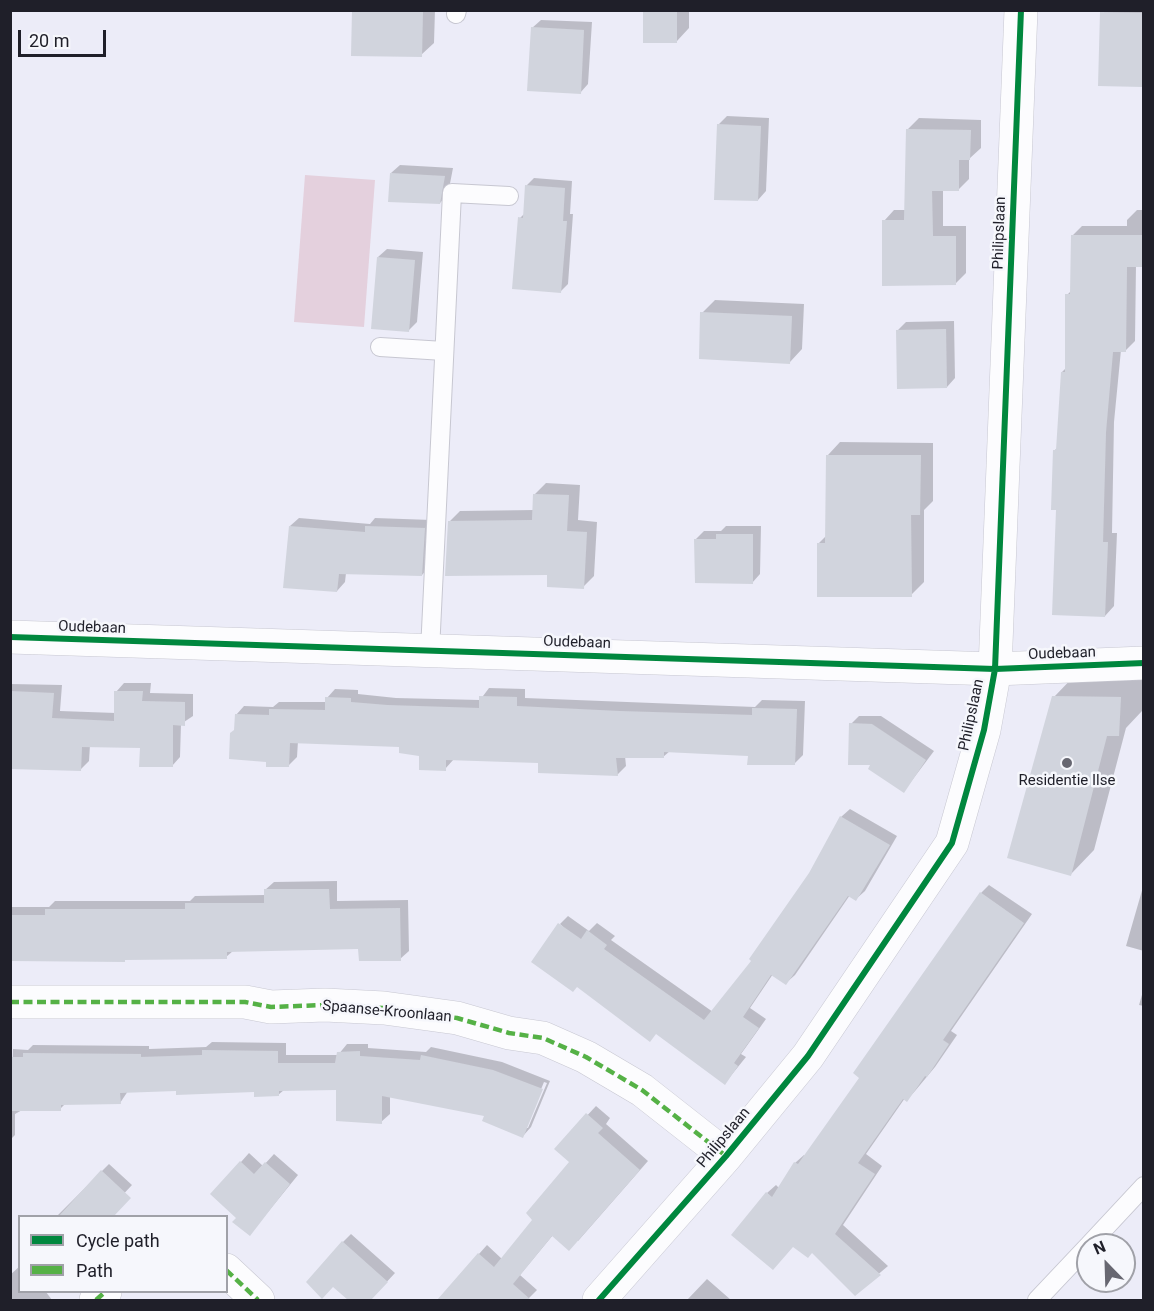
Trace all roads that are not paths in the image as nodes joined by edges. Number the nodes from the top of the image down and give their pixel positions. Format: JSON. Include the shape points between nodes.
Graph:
{"nodes":[{"id":1,"x":1021,"y":10,"type":"edge"},
{"id":2,"x":509,"y":196,"type":"dead end"},
{"id":3,"x":380,"y":347,"type":"dead end"},
{"id":4,"x":444,"y":351,"type":"junction"},
{"id":5,"x":10,"y":637,"type":"edge"},
{"id":6,"x":430,"y":651,"type":"junction"},
{"id":7,"x":1143,"y":663,"type":"edge"},
{"id":8,"x":995,"y":669,"type":"junction"},
{"id":9,"x":10,"y":1002,"type":"edge"},
{"id":10,"x":726,"y":1156,"type":"junction"},
{"id":11,"x":1143,"y":1186,"type":"edge"},
{"id":12,"x":1099,"y":1233,"type":"edge"},
{"id":13,"x":1076,"y":1258,"type":"edge"},
{"id":14,"x":228,"y":1272,"type":"edge"},
{"id":15,"x":258,"y":1300,"type":"edge"},
{"id":16,"x":599,"y":1300,"type":"edge"},
{"id":17,"x":1037,"y":1300,"type":"edge"}],
"edges":[{"from":1,"to":8,"type":"street","name":"Philipslaan"},
{"from":2,"to":4,"type":"lane","via":[[452,193]]},
{"from":3,"to":4,"type":"lane"},
{"from":4,"to":6,"type":"lane"},
{"from":5,"to":6,"type":"street","name":"Oudebaan"},
{"from":6,"to":8,"type":"street","name":"Oudebaan"},
{"from":7,"to":8,"type":"street","name":"Oudebaan"},
{"from":8,"to":10,"type":"street","name":"Philipslaan","via":[[984,730],[952,843],[808,1056]]},
{"from":9,"to":10,"type":"street","name":"Spaanse-Kroonlaan","via":[[245,1002],[272,1007],[384,1008],[457,1018],[543,1038],[586,1057],[642,1090]]},
{"from":10,"to":16,"type":"street","name":"Philipslaan"},
{"from":11,"to":12,"type":"lane"},
{"from":13,"to":17,"type":"lane"},
{"from":14,"to":15,"type":"street"}]}
